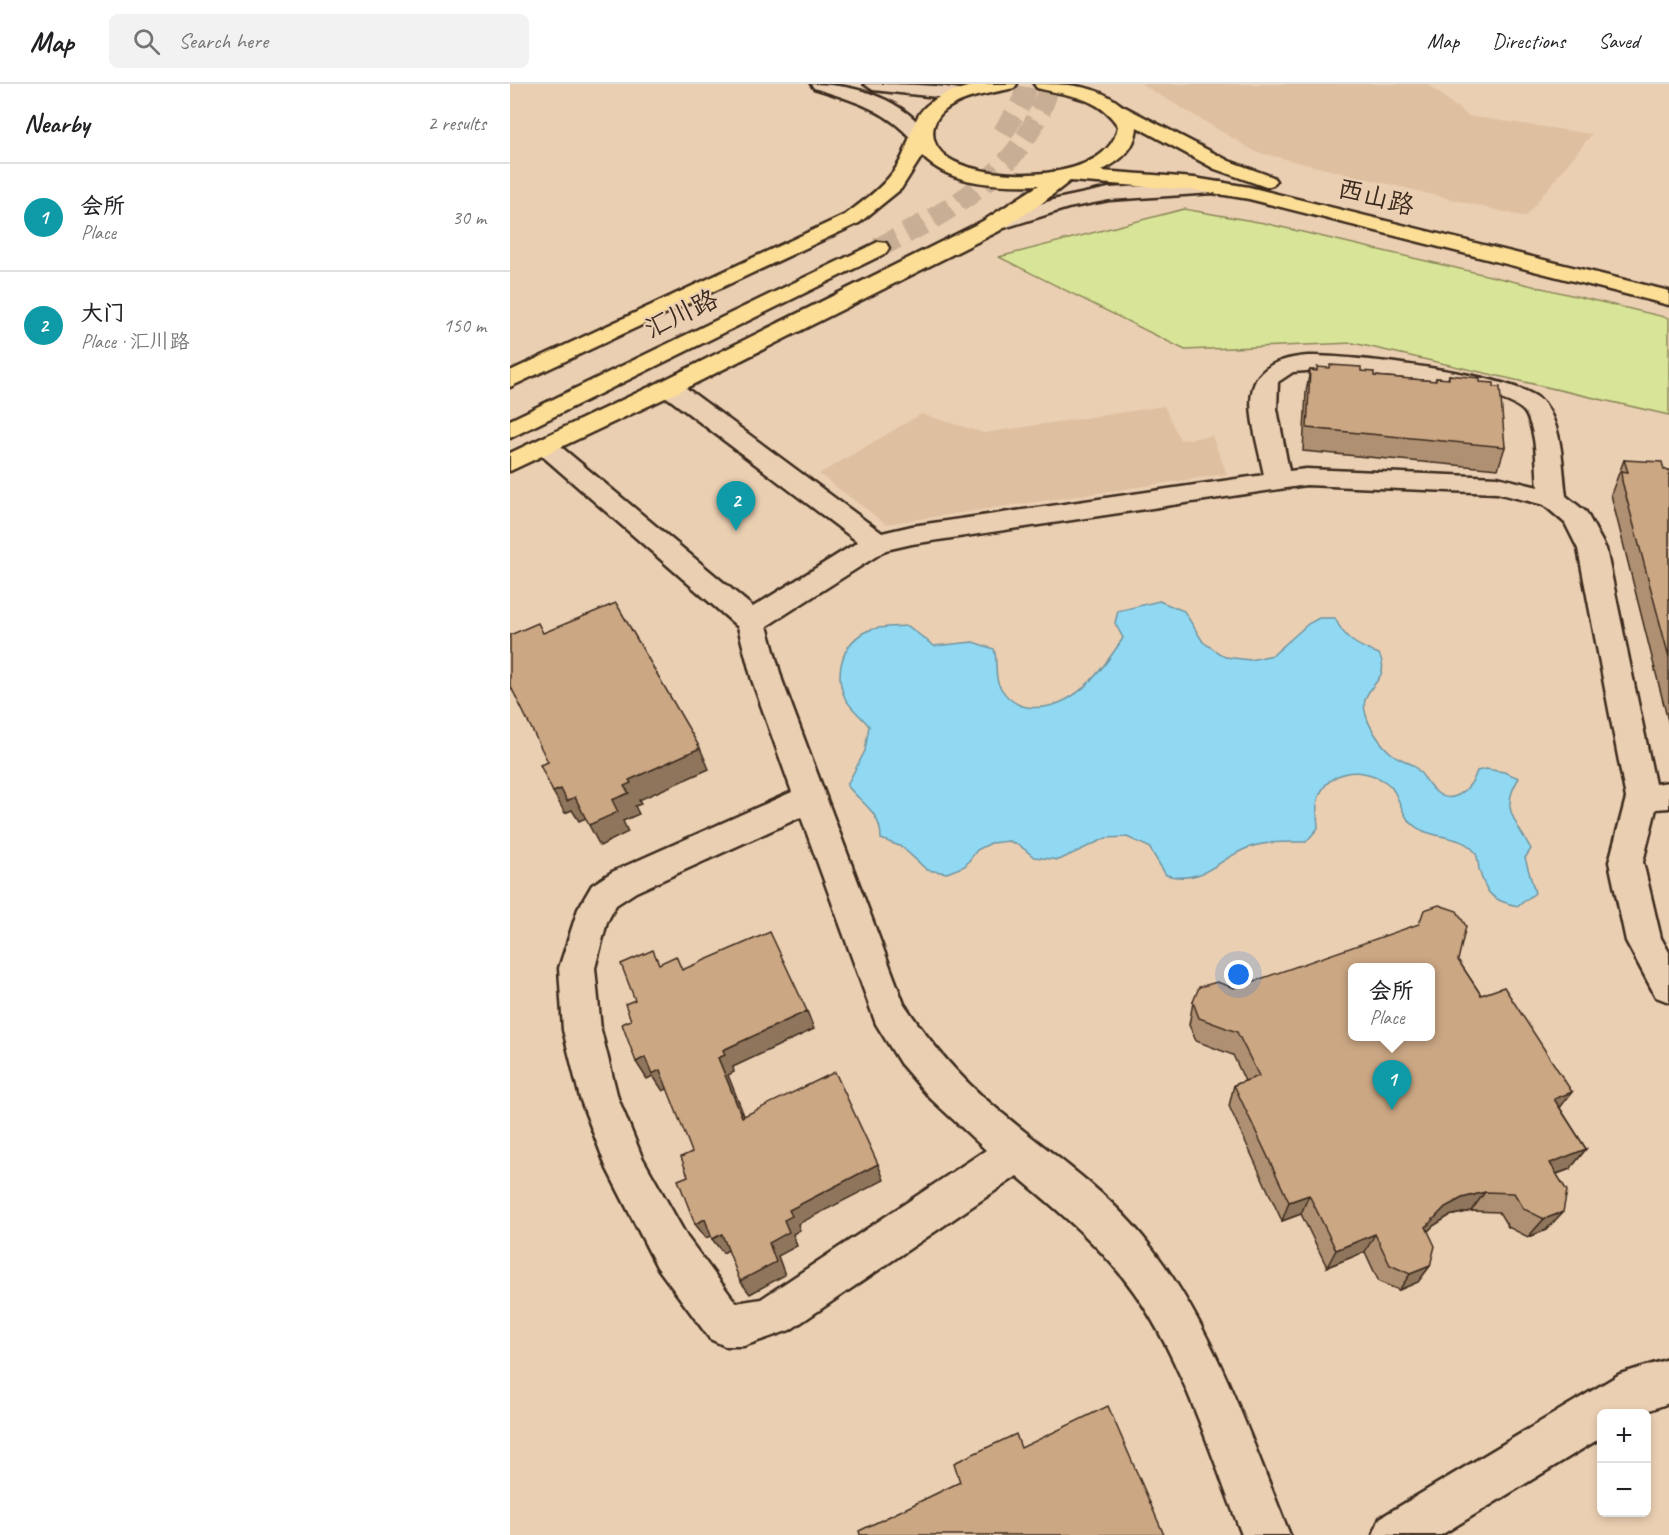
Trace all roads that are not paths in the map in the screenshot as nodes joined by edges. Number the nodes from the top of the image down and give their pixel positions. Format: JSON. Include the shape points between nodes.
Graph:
{"nodes":[{"id":1,"x":820,"y":84,"type":"edge"},
{"id":2,"x":873,"y":84,"type":"edge"},
{"id":3,"x":1008,"y":84,"type":"edge"},
{"id":4,"x":1043,"y":84,"type":"edge"},
{"id":5,"x":1097,"y":84,"type":"edge"},
{"id":6,"x":969,"y":89,"type":"edge"},
{"id":7,"x":1114,"y":107,"type":"junction"},
{"id":8,"x":921,"y":138,"type":"junction"},
{"id":9,"x":1065,"y":175,"type":"junction"},
{"id":10,"x":1221,"y":188,"type":"junction"},
{"id":11,"x":991,"y":226,"type":"junction"},
{"id":12,"x":1669,"y":283,"type":"edge"},
{"id":13,"x":1669,"y":298,"type":"edge"},
{"id":14,"x":510,"y":380,"type":"edge"},
{"id":15,"x":669,"y":387,"type":"junction"},
{"id":16,"x":510,"y":408,"type":"edge"},
{"id":17,"x":510,"y":430,"type":"edge"},
{"id":18,"x":545,"y":447,"type":"junction"},
{"id":19,"x":510,"y":463,"type":"edge"},
{"id":20,"x":1278,"y":480,"type":"junction"},
{"id":21,"x":1553,"y":499,"type":"junction"},
{"id":22,"x":877,"y":543,"type":"junction"},
{"id":23,"x":751,"y":622,"type":"junction"},
{"id":24,"x":1655,"y":796,"type":"edge"},
{"id":25,"x":810,"y":798,"type":"junction"},
{"id":26,"x":1669,"y":986,"type":"edge"},
{"id":27,"x":1018,"y":1152,"type":"junction"},
{"id":28,"x":1669,"y":1381,"type":"edge"},
{"id":29,"x":1266,"y":1535,"type":"edge"},
{"id":30,"x":1397,"y":1535,"type":"edge"}],
"edges":[{"from":1,"to":8,"type":"street","via":[[892,110],[910,122]]},
{"from":2,"to":6,"type":"street"},
{"from":3,"to":6,"type":"main road"},
{"from":4,"to":7,"type":"main road","name":"西山路","via":[[1099,97]]},
{"from":5,"to":7,"type":"main road"},
{"from":6,"to":8,"type":"main road","via":[[934,109],[923,123]]},
{"from":7,"to":9,"type":"main road","via":[[1128,126],[1125,143],[1109,159]]},
{"from":7,"to":12,"type":"main road","name":"西山路","via":[[1213,160],[1263,181]]},
{"from":8,"to":9,"type":"main road","via":[[929,153],[947,166],[973,175],[1009,180]]},
{"from":8,"to":14,"type":"main road","via":[[908,169],[885,196],[852,219]]},
{"from":9,"to":10,"type":"main road","name":"西山路"},
{"from":9,"to":11,"type":"main road"},
{"from":10,"to":11,"type":"street","via":[[1109,194],[1064,203]]},
{"from":10,"to":13,"type":"main road","name":"西山路"},
{"from":11,"to":15,"type":"main road"},
{"from":15,"to":18,"type":"main road"},
{"from":15,"to":22,"type":"street"},
{"from":16,"to":17,"type":"main road","name":"汇川路","via":[[869,243]]},
{"from":18,"to":19,"type":"main road"},
{"from":18,"to":23,"type":"street"},
{"from":20,"to":21,"type":"street","via":[[1306,477],[1497,485]]},
{"from":20,"to":21,"type":"street","via":[[1263,403],[1264,387],[1271,374],[1281,368],[1319,363],[1452,380],[1518,397],[1533,407],[1542,422]]},
{"from":20,"to":22,"type":"street"},
{"from":21,"to":24,"type":"street","via":[[1576,518],[1592,549]]},
{"from":22,"to":23,"type":"street"},
{"from":23,"to":25,"type":"street","via":[[767,680]]},
{"from":24,"to":26,"type":"street","via":[[1626,862],[1644,941]]},
{"from":25,"to":27,"type":"street","via":[[889,1012],[903,1038],[926,1067]]},
{"from":25,"to":27,"type":"street","via":[[624,882],[604,895],[590,921],[577,968],[582,1030],[596,1087],[627,1170],[672,1252],[725,1324],[760,1322]]},
{"from":27,"to":29,"type":"street","via":[[1068,1192],[1145,1272],[1197,1363]]},
{"from":28,"to":30,"type":"street","via":[[1636,1390]]}]}
